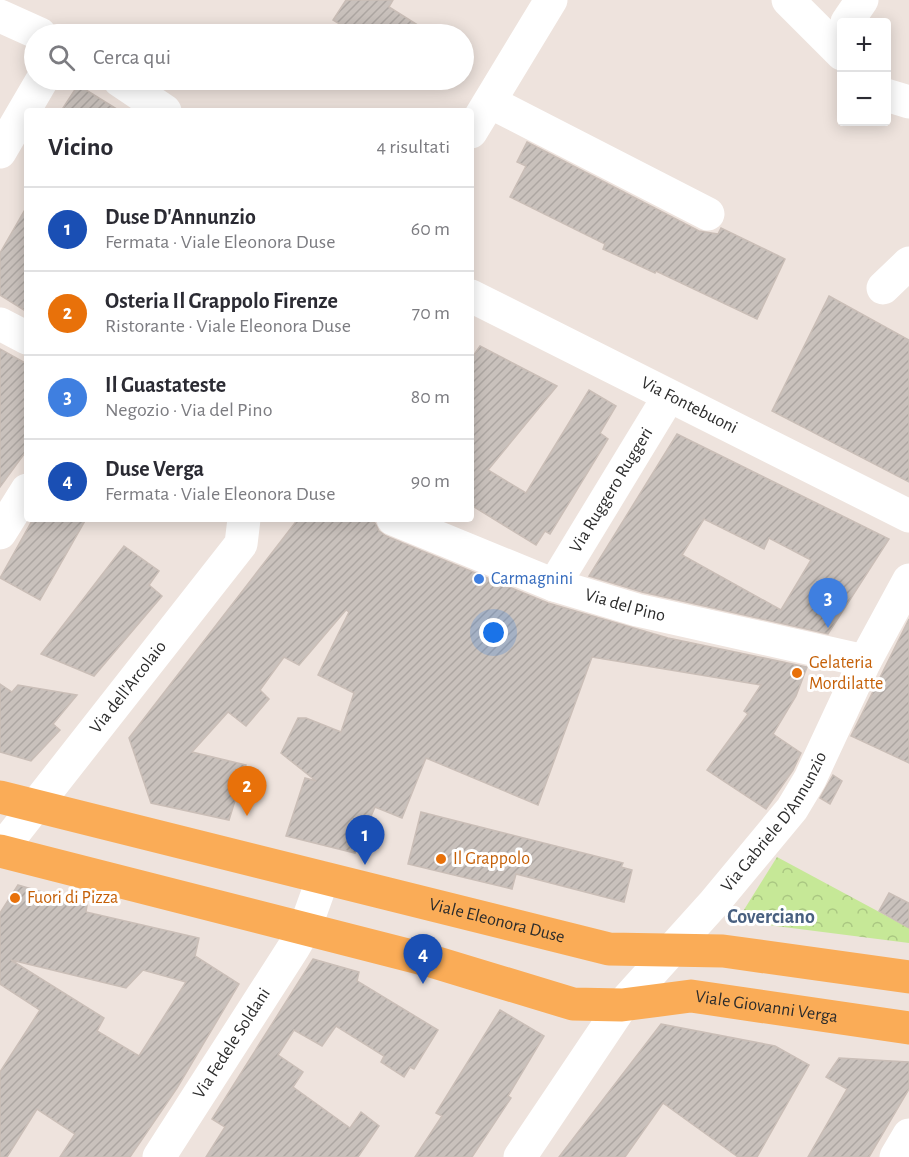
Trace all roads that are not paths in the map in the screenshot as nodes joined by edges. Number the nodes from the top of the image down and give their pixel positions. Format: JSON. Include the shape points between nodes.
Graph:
{"nodes":[{"id":1,"x":550,"y":0,"type":"edge"},
{"id":2,"x":788,"y":0,"type":"edge"},
{"id":3,"x":862,"y":0,"type":"edge"},
{"id":4,"x":0,"y":16,"type":"edge"},
{"id":5,"x":852,"y":18,"type":"edge"},
{"id":6,"x":24,"y":27,"type":"edge"},
{"id":7,"x":837,"y":36,"type":"edge"},
{"id":8,"x":36,"y":90,"type":"edge"},
{"id":9,"x":134,"y":90,"type":"edge"},
{"id":10,"x":891,"y":97,"type":"edge"},
{"id":11,"x":490,"y":102,"type":"junction"},
{"id":12,"x":909,"y":102,"type":"edge"},
{"id":13,"x":26,"y":108,"type":"edge"},
{"id":14,"x":161,"y":108,"type":"edge"},
{"id":15,"x":24,"y":111,"type":"edge"},
{"id":16,"x":474,"y":127,"type":"edge"},
{"id":17,"x":0,"y":152,"type":"edge"},
{"id":18,"x":708,"y":214,"type":"dead end"},
{"id":19,"x":909,"y":263,"type":"edge"},
{"id":20,"x":883,"y":288,"type":"dead end"},
{"id":21,"x":474,"y":298,"type":"edge"},
{"id":22,"x":0,"y":324,"type":"edge"},
{"id":23,"x":24,"y":336,"type":"edge"},
{"id":24,"x":669,"y":396,"type":"junction"},
{"id":25,"x":24,"y":495,"type":"edge"},
{"id":26,"x":909,"y":516,"type":"edge"},
{"id":27,"x":244,"y":522,"type":"edge"},
{"id":28,"x":400,"y":522,"type":"edge"},
{"id":29,"x":0,"y":532,"type":"edge"},
{"id":30,"x":909,"y":580,"type":"edge"},
{"id":31,"x":554,"y":585,"type":"junction"},
{"id":32,"x":866,"y":662,"type":"junction"},
{"id":33,"x":0,"y":797,"type":"edge"},
{"id":34,"x":33,"y":805,"type":"junction"},
{"id":35,"x":0,"y":851,"type":"edge"},
{"id":36,"x":323,"y":878,"type":"junction"},
{"id":37,"x":305,"y":928,"type":"junction"},
{"id":38,"x":671,"y":950,"type":"junction"},
{"id":39,"x":909,"y":977,"type":"edge"},
{"id":40,"x":622,"y":1005,"type":"junction"},
{"id":41,"x":909,"y":1028,"type":"edge"},
{"id":42,"x":909,"y":1135,"type":"edge"},
{"id":43,"x":159,"y":1157,"type":"edge"},
{"id":44,"x":520,"y":1157,"type":"edge"},
{"id":45,"x":896,"y":1157,"type":"edge"}],
"edges":[{"from":1,"to":11,"type":"street"},
{"from":2,"to":7,"type":"street"},
{"from":3,"to":5,"type":"street"},
{"from":4,"to":6,"type":"street"},
{"from":8,"to":13,"type":"street"},
{"from":9,"to":14,"type":"street"},
{"from":10,"to":12,"type":"street"},
{"from":11,"to":16,"type":"street"},
{"from":11,"to":18,"type":"street"},
{"from":15,"to":17,"type":"street"},
{"from":19,"to":20,"type":"street"},
{"from":21,"to":24,"type":"street","name":"Via Fontebuoni"},
{"from":22,"to":23,"type":"street"},
{"from":24,"to":26,"type":"street","name":"Via Fontebuoni"},
{"from":24,"to":31,"type":"street","name":"Via Ruggero Ruggeri"},
{"from":25,"to":29,"type":"street"},
{"from":27,"to":34,"type":"street","name":"Via dell'Arcolaio","via":[[241,544]]},
{"from":28,"to":31,"type":"street","name":"Via del Pino"},
{"from":30,"to":32,"type":"street","name":"Via Gabriele D'Annunzio"},
{"from":31,"to":32,"type":"street","name":"Via del Pino","via":[[637,610]]},
{"from":32,"to":38,"type":"street","name":"Via Gabriele D'Annunzio","via":[[792,808]]},
{"from":33,"to":34,"type":"main road","name":"Viale Eleonora Duse"},
{"from":34,"to":35,"type":"street","name":"Via dell'Arcolaio"},
{"from":34,"to":36,"type":"main road","name":"Viale Eleonora Duse"},
{"from":35,"to":37,"type":"main road"},
{"from":36,"to":37,"type":"street"},
{"from":36,"to":38,"type":"main road","name":"Viale Eleonora Duse","via":[[609,949]]},
{"from":37,"to":40,"type":"main road","via":[[573,1004]]},
{"from":37,"to":43,"type":"street","name":"Via Fedele Soldani"},
{"from":38,"to":39,"type":"main road","via":[[723,951]]},
{"from":38,"to":40,"type":"street","name":"Via Gabriele D'Annunzio"},
{"from":40,"to":41,"type":"main road","name":"Viale Giovanni Verga","via":[[691,996]]},
{"from":40,"to":44,"type":"street","name":"Via Gabriele D'Annunzio"},
{"from":42,"to":45,"type":"street"}]}
